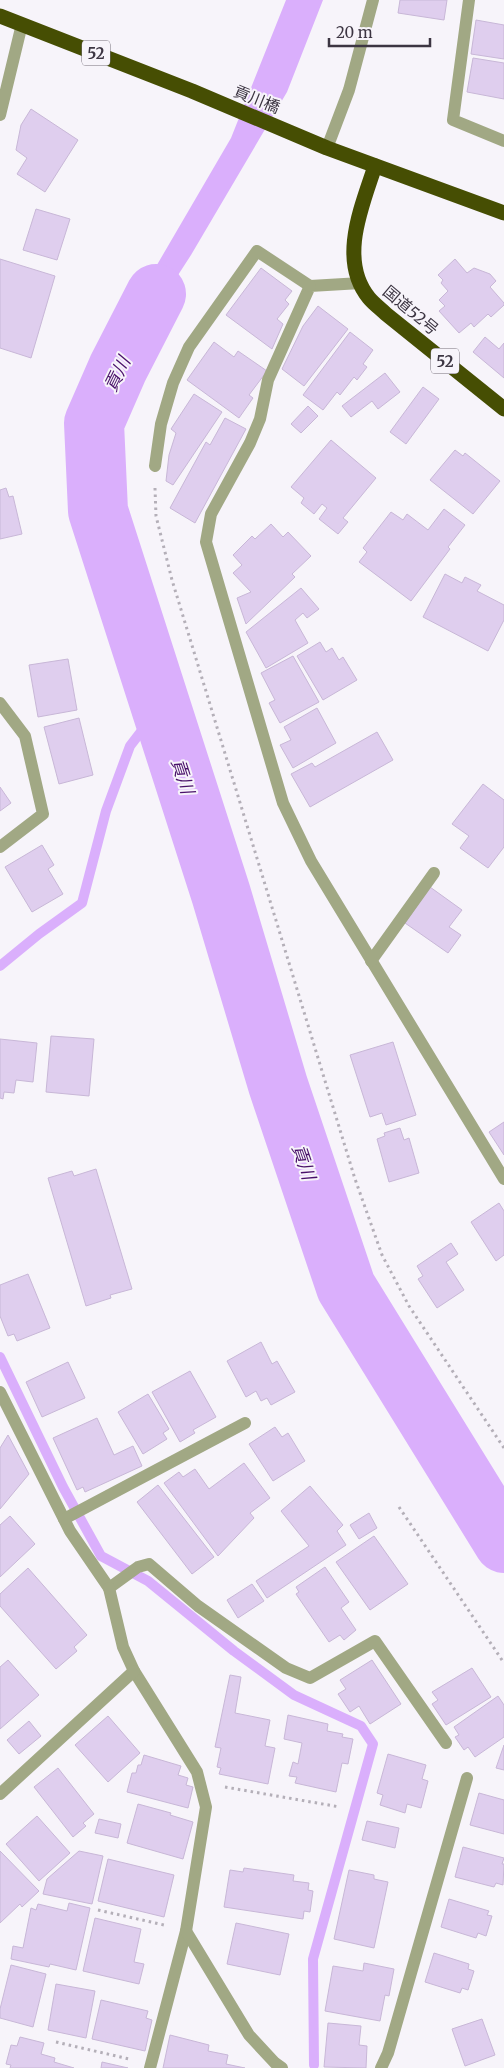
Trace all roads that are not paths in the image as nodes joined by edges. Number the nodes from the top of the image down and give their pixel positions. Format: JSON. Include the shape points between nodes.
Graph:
{"nodes":[{"id":1,"x":373,"y":0,"type":"edge"},
{"id":2,"x":469,"y":0,"type":"edge"},
{"id":3,"x":0,"y":16,"type":"edge"},
{"id":4,"x":22,"y":24,"type":"junction"},
{"id":5,"x":0,"y":115,"type":"edge"},
{"id":6,"x":504,"y":141,"type":"edge"},
{"id":7,"x":327,"y":148,"type":"junction"},
{"id":8,"x":375,"y":166,"type":"junction"},
{"id":9,"x":504,"y":213,"type":"edge"},
{"id":10,"x":361,"y":282,"type":"junction"},
{"id":11,"x":310,"y":286,"type":"junction"},
{"id":12,"x":504,"y":409,"type":"edge"},
{"id":13,"x":154,"y":466,"type":"road end"},
{"id":14,"x":0,"y":703,"type":"edge"},
{"id":15,"x":0,"y":847,"type":"edge"},
{"id":16,"x":434,"y":873,"type":"dead end"},
{"id":17,"x":371,"y":961,"type":"junction"},
{"id":18,"x":504,"y":1179,"type":"edge"},
{"id":19,"x":0,"y":1392,"type":"edge"},
{"id":20,"x":245,"y":1423,"type":"dead end"},
{"id":21,"x":67,"y":1518,"type":"junction"},
{"id":22,"x":109,"y":1588,"type":"junction"},
{"id":23,"x":134,"y":1670,"type":"junction"},
{"id":24,"x":446,"y":1744,"type":"dead end"},
{"id":25,"x":467,"y":1778,"type":"dead end"},
{"id":26,"x":0,"y":1794,"type":"edge"},
{"id":27,"x":186,"y":1931,"type":"junction"},
{"id":28,"x":151,"y":2066,"type":"edge"},
{"id":29,"x":282,"y":2068,"type":"edge"},
{"id":30,"x":381,"y":2068,"type":"edge"}],
"edges":[{"from":1,"to":7,"type":"street","via":[[349,90]]},
{"from":2,"to":6,"type":"street","via":[[453,120]]},
{"from":3,"to":4,"type":"highway","number":"52"},
{"from":4,"to":5,"type":"street"},
{"from":4,"to":7,"type":"highway","name":"貢川橋","number":"52"},
{"from":7,"to":8,"type":"highway","number":"52"},
{"from":8,"to":9,"type":"highway","number":"52"},
{"from":8,"to":10,"type":"highway","name":"国道52号","number":"52","via":[[356,224],[355,268]]},
{"from":10,"to":11,"type":"street"},
{"from":10,"to":12,"type":"highway","name":"国道52号","number":"52","via":[[368,297],[386,314]]},
{"from":11,"to":13,"type":"street","via":[[257,251],[189,347],[173,383],[161,424]]},
{"from":11,"to":17,"type":"street","via":[[268,380],[260,419],[250,443],[211,514],[206,542],[283,804],[311,861]]},
{"from":14,"to":15,"type":"street","via":[[25,736],[43,814]]},
{"from":16,"to":17,"type":"street"},
{"from":17,"to":18,"type":"street"},
{"from":19,"to":21,"type":"street"},
{"from":20,"to":21,"type":"street"},
{"from":21,"to":22,"type":"street"},
{"from":22,"to":23,"type":"street","via":[[123,1647]]},
{"from":22,"to":24,"type":"street","via":[[138,1567],[149,1564],[206,1611],[286,1668],[310,1678],[375,1641]]},
{"from":23,"to":26,"type":"street"},
{"from":23,"to":27,"type":"street","via":[[197,1772],[206,1807]]},
{"from":25,"to":30,"type":"street","via":[[391,2044]]},
{"from":27,"to":28,"type":"street"},
{"from":27,"to":29,"type":"street","via":[[249,2035]]}]}
